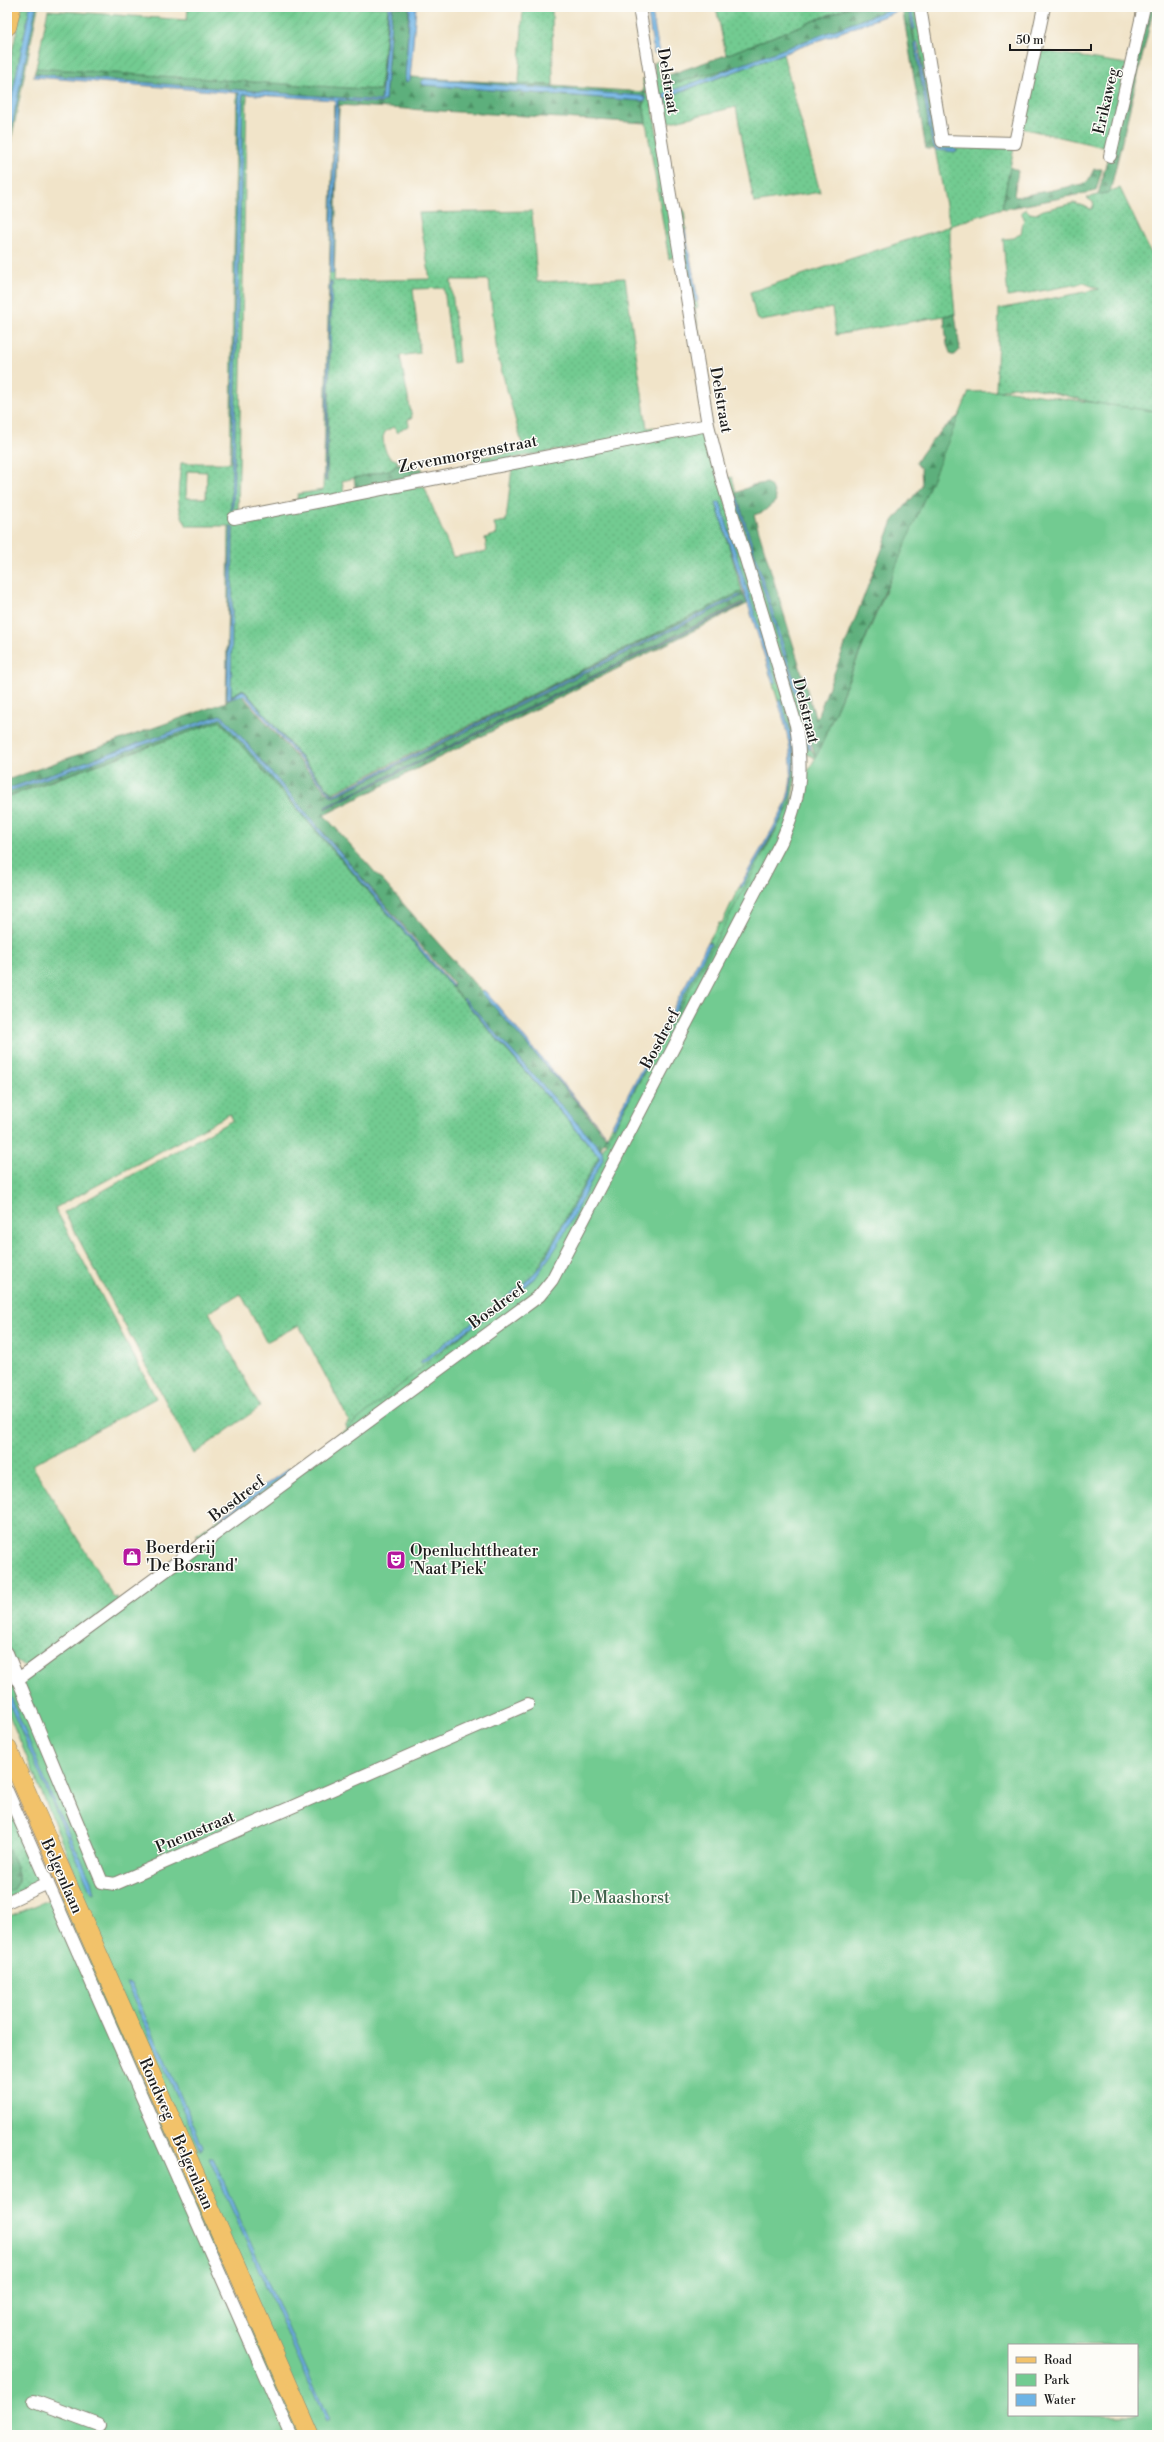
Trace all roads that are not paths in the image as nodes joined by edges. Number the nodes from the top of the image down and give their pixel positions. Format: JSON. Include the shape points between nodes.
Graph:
{"nodes":[{"id":1,"x":11,"y":7,"type":"edge"},
{"id":2,"x":639,"y":7,"type":"edge"},
{"id":3,"x":920,"y":7,"type":"edge"},
{"id":4,"x":1044,"y":7,"type":"edge"},
{"id":5,"x":1144,"y":7,"type":"edge"},
{"id":6,"x":7,"y":26,"type":"edge"},
{"id":7,"x":1110,"y":156,"type":"dead end"},
{"id":8,"x":708,"y":425,"type":"junction"},
{"id":9,"x":234,"y":518,"type":"dead end"},
{"id":10,"x":799,"y":791,"type":"joint"},
{"id":11,"x":7,"y":1653,"type":"edge"},
{"id":12,"x":17,"y":1680,"type":"junction"},
{"id":13,"x":528,"y":1704,"type":"dead end"},
{"id":14,"x":7,"y":1748,"type":"edge"},
{"id":15,"x":7,"y":1790,"type":"edge"},
{"id":16,"x":48,"y":1883,"type":"junction"},
{"id":17,"x":7,"y":1902,"type":"edge"},
{"id":18,"x":34,"y":2401,"type":"dead end"},
{"id":19,"x":99,"y":2425,"type":"dead end"},
{"id":20,"x":303,"y":2434,"type":"edge"}],
"edges":[{"from":1,"to":6,"type":"main road"},
{"from":2,"to":8,"type":"street","name":"Delstraat"},
{"from":3,"to":4,"type":"street","via":[[942,141],[1015,143]]},
{"from":5,"to":7,"type":"street","name":"Erikaweg"},
{"from":8,"to":9,"type":"street","name":"Zevenmorgenstraat"},
{"from":8,"to":10,"type":"street","name":"Delstraat","via":[[722,480],[796,725],[800,754]]},
{"from":10,"to":12,"type":"street","name":"Bosdreef","via":[[794,812],[777,849],[552,1280],[539,1296]]},
{"from":11,"to":12,"type":"street","name":"Pnemstraat"},
{"from":12,"to":13,"type":"street","name":"Pnemstraat","via":[[102,1882],[115,1884]]},
{"from":14,"to":20,"type":"main road","name":"Rondweg"},
{"from":15,"to":16,"type":"street","name":"Belgenlaan"},
{"from":16,"to":17,"type":"street"},
{"from":16,"to":20,"type":"street","name":"Belgenlaan"},
{"from":18,"to":19,"type":"street"}]}
